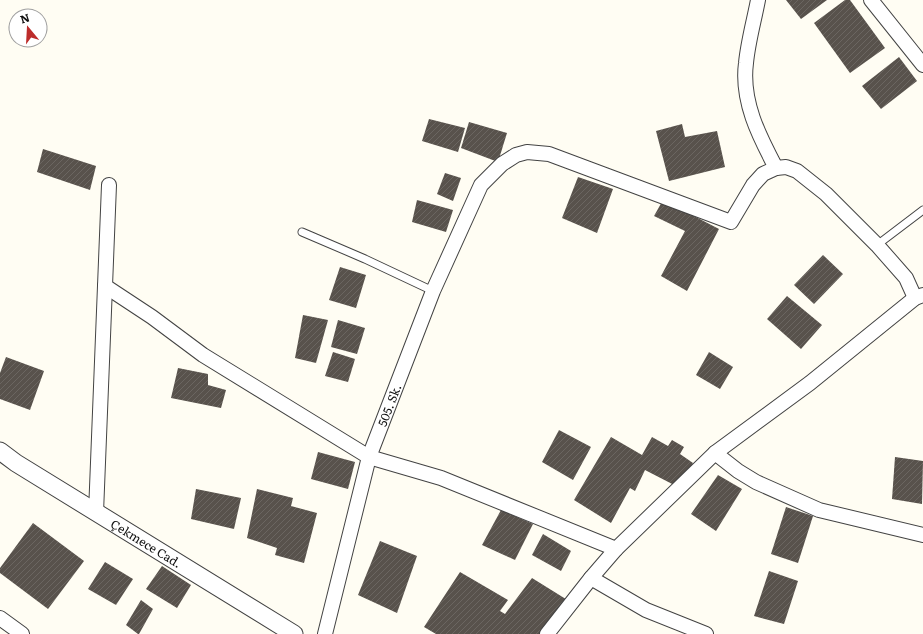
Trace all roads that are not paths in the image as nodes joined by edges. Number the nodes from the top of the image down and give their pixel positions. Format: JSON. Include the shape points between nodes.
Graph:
{"nodes":[{"id":1,"x":758,"y":0,"type":"edge"},
{"id":2,"x":871,"y":0,"type":"edge"},
{"id":3,"x":923,"y":65,"type":"edge"},
{"id":4,"x":776,"y":168,"type":"junction"},
{"id":5,"x":109,"y":185,"type":"dead end"},
{"id":6,"x":923,"y":210,"type":"edge"},
{"id":7,"x":302,"y":232,"type":"dead end"},
{"id":8,"x":877,"y":245,"type":"junction"},
{"id":9,"x":105,"y":286,"type":"junction"},
{"id":10,"x":434,"y":291,"type":"junction"},
{"id":11,"x":919,"y":297,"type":"edge"},
{"id":12,"x":0,"y":451,"type":"edge"},
{"id":13,"x":715,"y":453,"type":"junction"},
{"id":14,"x":369,"y":457,"type":"junction"},
{"id":15,"x":96,"y":513,"type":"junction"},
{"id":16,"x":923,"y":535,"type":"edge"},
{"id":17,"x":616,"y":550,"type":"junction"},
{"id":18,"x":591,"y":578,"type":"junction"},
{"id":19,"x":0,"y":618,"type":"edge"},
{"id":20,"x":22,"y":634,"type":"edge"},
{"id":21,"x":294,"y":634,"type":"edge"},
{"id":22,"x":325,"y":634,"type":"edge"},
{"id":23,"x":547,"y":634,"type":"edge"},
{"id":24,"x":706,"y":634,"type":"edge"}],
"edges":[{"from":1,"to":4,"type":"street","via":[[745,64],[747,96],[758,133]]},
{"from":2,"to":3,"type":"street"},
{"from":4,"to":8,"type":"street","via":[[786,167],[796,171],[826,194]]},
{"from":4,"to":10,"type":"street","name":"505. Sk.","via":[[763,174],[753,185],[731,222],[549,154],[527,152],[516,155],[502,164],[481,185]]},
{"from":5,"to":9,"type":"street"},
{"from":6,"to":8,"type":"lane"},
{"from":7,"to":10,"type":"lane"},
{"from":8,"to":11,"type":"street"},
{"from":9,"to":14,"type":"street","via":[[204,355]]},
{"from":9,"to":15,"type":"street"},
{"from":10,"to":14,"type":"street","name":"505. Sk."},
{"from":11,"to":13,"type":"street","via":[[810,383]]},
{"from":12,"to":15,"type":"street","name":"Çekmece Cad."},
{"from":13,"to":16,"type":"street","via":[[756,482],[819,510]]},
{"from":13,"to":17,"type":"street"},
{"from":14,"to":17,"type":"street","via":[[441,478]]},
{"from":14,"to":22,"type":"street","name":"505. Sk."},
{"from":15,"to":21,"type":"street","name":"Çekmece Cad."},
{"from":17,"to":18,"type":"street"},
{"from":18,"to":23,"type":"street"},
{"from":18,"to":24,"type":"street","via":[[646,610]]},
{"from":19,"to":20,"type":"street"}]}
